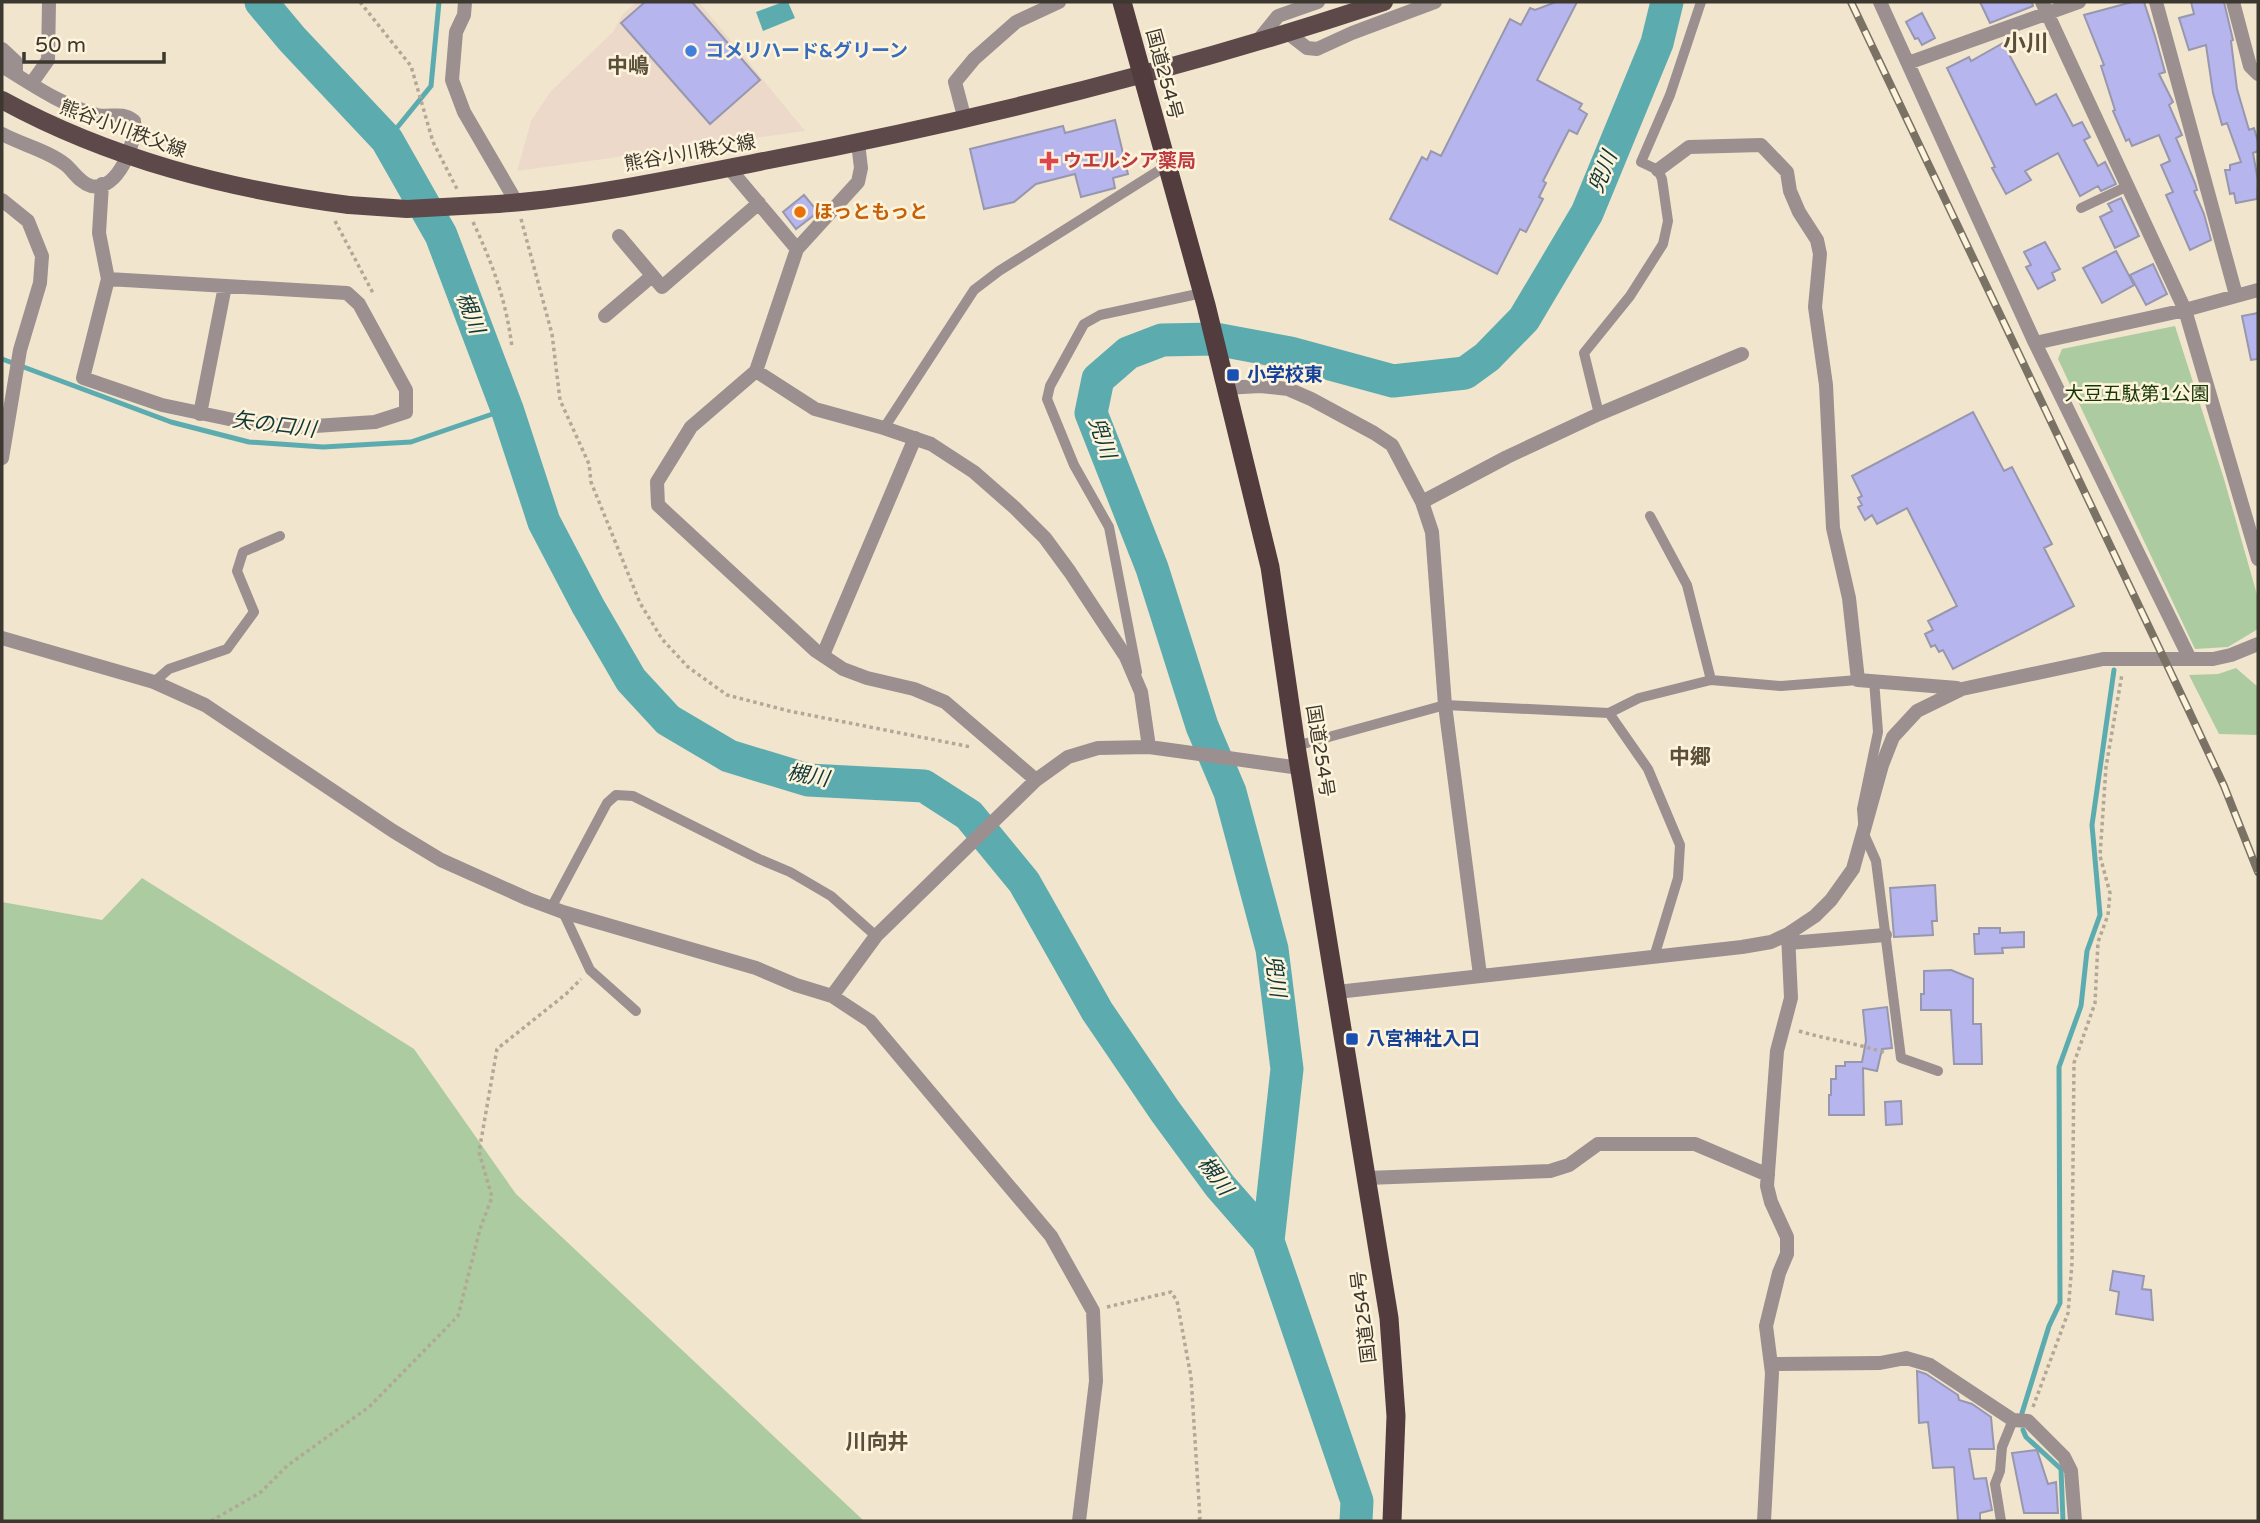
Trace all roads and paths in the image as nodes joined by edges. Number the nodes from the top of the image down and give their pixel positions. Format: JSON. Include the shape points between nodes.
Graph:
{"nodes":[{"id":1,"x":49,"y":2,"type":"edge"},
{"id":2,"x":360,"y":2,"type":"edge"},
{"id":3,"x":465,"y":2,"type":"edge"},
{"id":4,"x":1059,"y":2,"type":"edge"},
{"id":5,"x":1122,"y":2,"type":"edge"},
{"id":6,"x":1318,"y":2,"type":"edge"},
{"id":7,"x":1384,"y":2,"type":"edge"},
{"id":8,"x":1435,"y":2,"type":"edge"},
{"id":9,"x":1701,"y":2,"type":"edge"},
{"id":10,"x":1880,"y":2,"type":"edge"},
{"id":11,"x":2079,"y":2,"type":"edge"},
{"id":12,"x":2156,"y":2,"type":"edge"},
{"id":13,"x":2233,"y":2,"type":"edge"},
{"id":14,"x":2044,"y":7,"type":"edge"},
{"id":15,"x":1289,"y":34,"type":"junction"},
{"id":16,"x":1256,"y":44,"type":"junction"},
{"id":17,"x":2,"y":49,"type":"edge"},
{"id":18,"x":1908,"y":63,"type":"junction"},
{"id":19,"x":2,"y":66,"type":"edge"},
{"id":20,"x":16,"y":74,"type":"junction"},
{"id":21,"x":2258,"y":74,"type":"edge"},
{"id":22,"x":1141,"y":77,"type":"junction"},
{"id":23,"x":31,"y":84,"type":"junction"},
{"id":24,"x":2,"y":100,"type":"edge"},
{"id":25,"x":965,"y":120,"type":"junction"},
{"id":26,"x":3,"y":136,"type":"edge"},
{"id":27,"x":858,"y":143,"type":"junction"},
{"id":28,"x":128,"y":157,"type":"junction"},
{"id":29,"x":1166,"y":166,"type":"junction"},
{"id":30,"x":729,"y":168,"type":"junction"},
{"id":31,"x":1658,"y":170,"type":"junction"},
{"id":32,"x":102,"y":184,"type":"junction"},
{"id":33,"x":2128,"y":186,"type":"junction"},
{"id":34,"x":460,"y":194,"type":"dead end"},
{"id":35,"x":2,"y":200,"type":"edge"},
{"id":36,"x":330,"y":203,"type":"junction"},
{"id":37,"x":517,"y":203,"type":"junction"},
{"id":38,"x":758,"y":203,"type":"junction"},
{"id":39,"x":2081,"y":208,"type":"dead end"},
{"id":40,"x":470,"y":217,"type":"dead end"},
{"id":41,"x":620,"y":236,"type":"dead end"},
{"id":42,"x":797,"y":249,"type":"junction"},
{"id":43,"x":652,"y":276,"type":"junction"},
{"id":44,"x":108,"y":279,"type":"junction"},
{"id":45,"x":225,"y":286,"type":"junction"},
{"id":46,"x":2258,"y":290,"type":"edge"},
{"id":47,"x":2236,"y":295,"type":"junction"},
{"id":48,"x":376,"y":299,"type":"dead end"},
{"id":49,"x":1204,"y":299,"type":"junction"},
{"id":50,"x":2185,"y":310,"type":"junction"},
{"id":51,"x":605,"y":316,"type":"dead end"},
{"id":52,"x":2035,"y":343,"type":"junction"},
{"id":53,"x":512,"y":347,"type":"dead end"},
{"id":54,"x":1742,"y":354,"type":"dead end"},
{"id":55,"x":756,"y":371,"type":"junction"},
{"id":56,"x":1225,"y":384,"type":"junction"},
{"id":57,"x":200,"y":414,"type":"junction"},
{"id":58,"x":1599,"y":414,"type":"junction"},
{"id":59,"x":884,"y":428,"type":"junction"},
{"id":60,"x":915,"y":438,"type":"junction"},
{"id":61,"x":2,"y":458,"type":"edge"},
{"id":62,"x":1422,"y":502,"type":"junction"},
{"id":63,"x":1650,"y":516,"type":"dead end"},
{"id":64,"x":280,"y":536,"type":"dead end"},
{"id":65,"x":2258,"y":559,"type":"edge"},
{"id":66,"x":2,"y":638,"type":"edge"},
{"id":67,"x":2258,"y":644,"type":"edge"},
{"id":68,"x":823,"y":655,"type":"junction"},
{"id":69,"x":2125,"y":658,"type":"junction"},
{"id":70,"x":2190,"y":659,"type":"junction"},
{"id":71,"x":1711,"y":680,"type":"junction"},
{"id":72,"x":1858,"y":680,"type":"junction"},
{"id":73,"x":1874,"y":680,"type":"junction"},
{"id":74,"x":154,"y":682,"type":"junction"},
{"id":75,"x":1962,"y":689,"type":"junction"},
{"id":76,"x":1141,"y":692,"type":"junction"},
{"id":77,"x":1445,"y":705,"type":"junction"},
{"id":78,"x":1609,"y":713,"type":"junction"},
{"id":79,"x":1296,"y":746,"type":"junction"},
{"id":80,"x":1156,"y":748,"type":"junction"},
{"id":81,"x":1300,"y":768,"type":"junction"},
{"id":82,"x":1034,"y":783,"type":"junction"},
{"id":83,"x":1864,"y":834,"type":"junction"},
{"id":84,"x":557,"y":910,"type":"junction"},
{"id":85,"x":1885,"y":935,"type":"junction"},
{"id":86,"x":876,"y":936,"type":"junction"},
{"id":87,"x":1789,"y":939,"type":"junction"},
{"id":88,"x":1654,"y":957,"type":"junction"},
{"id":89,"x":590,"y":970,"type":"junction"},
{"id":90,"x":1480,"y":975,"type":"junction"},
{"id":91,"x":1337,"y":992,"type":"junction"},
{"id":92,"x":832,"y":996,"type":"junction"},
{"id":93,"x":636,"y":1011,"type":"dead end"},
{"id":94,"x":1784,"y":1026,"type":"junction"},
{"id":95,"x":1901,"y":1058,"type":"junction"},
{"id":96,"x":1938,"y":1071,"type":"dead end"},
{"id":97,"x":1768,"y":1175,"type":"junction"},
{"id":98,"x":1367,"y":1178,"type":"junction"},
{"id":99,"x":1093,"y":1311,"type":"junction"},
{"id":100,"x":1771,"y":1364,"type":"junction"},
{"id":101,"x":2021,"y":1420,"type":"junction"},
{"id":102,"x":211,"y":1521,"type":"edge"},
{"id":103,"x":1079,"y":1521,"type":"edge"},
{"id":104,"x":1198,"y":1521,"type":"edge"},
{"id":105,"x":1392,"y":1521,"type":"edge"},
{"id":106,"x":1765,"y":1521,"type":"edge"},
{"id":107,"x":2001,"y":1521,"type":"edge"},
{"id":108,"x":2075,"y":1521,"type":"edge"}],
"edges":[{"from":1,"to":23,"type":"street","via":[[48,60]]},
{"from":2,"to":34,"type":"path","via":[[411,66],[433,142]]},
{"from":3,"to":37,"type":"street","via":[[452,80],[464,112]]},
{"from":4,"to":25,"type":"street","via":[[1016,22],[968,66],[956,82]]},
{"from":5,"to":22,"type":"highway","name":"国道254号"},
{"from":6,"to":16,"type":"street","via":[[1278,16]]},
{"from":7,"to":15,"type":"main road","name":"熊谷小川秩父線"},
{"from":8,"to":15,"type":"street","via":[[1317,49],[1307,48]]},
{"from":9,"to":31,"type":"lane","via":[[1670,95],[1641,162]]},
{"from":10,"to":18,"type":"street"},
{"from":11,"to":14,"type":"street"},
{"from":12,"to":47,"type":"street"},
{"from":13,"to":21,"type":"street","via":[[2250,66]]},
{"from":14,"to":18,"type":"street"},
{"from":14,"to":33,"type":"street"},
{"from":15,"to":16,"type":"main road","name":"熊谷小川秩父線"},
{"from":16,"to":22,"type":"main road","name":"熊谷小川秩父線"},
{"from":17,"to":20,"type":"street","via":[[16,62]]},
{"from":18,"to":52,"type":"street"},
{"from":19,"to":20,"type":"street"},
{"from":20,"to":23,"type":"street"},
{"from":22,"to":25,"type":"main road","name":"熊谷小川秩父線"},
{"from":22,"to":29,"type":"highway","name":"国道254号"},
{"from":23,"to":28,"type":"street","via":[[99,115],[127,115],[136,131]]},
{"from":24,"to":28,"type":"main road","name":"熊谷小川秩父線"},
{"from":25,"to":27,"type":"main road","name":"熊谷小川秩父線"},
{"from":26,"to":32,"type":"street","via":[[55,157],[85,183]]},
{"from":27,"to":30,"type":"main road","name":"熊谷小川秩父線"},
{"from":27,"to":42,"type":"street","via":[[858,182]]},
{"from":28,"to":32,"type":"street"},
{"from":28,"to":36,"type":"main road","name":"熊谷小川秩父線","via":[[190,176]]},
{"from":29,"to":49,"type":"highway","name":"国道254号"},
{"from":29,"to":59,"type":"lane","via":[[974,290]]},
{"from":30,"to":37,"type":"main road","name":"熊谷小川秩父線"},
{"from":30,"to":38,"type":"street"},
{"from":31,"to":58,"type":"lane","via":[[1668,221],[1663,244],[1630,296],[1584,353]]},
{"from":31,"to":72,"type":"street","via":[[1689,148],[1762,145],[1787,172],[1799,212],[1817,240],[1815,307],[1826,385],[1833,528],[1849,598]]},
{"from":32,"to":44,"type":"street","via":[[99,233]]},
{"from":33,"to":39,"type":"lane"},
{"from":33,"to":50,"type":"street"},
{"from":35,"to":61,"type":"street","via":[[28,221],[42,256],[40,283],[20,349]]},
{"from":36,"to":37,"type":"main road","name":"熊谷小川秩父線","bridge":true,"via":[[407,209]]},
{"from":36,"to":48,"type":"path","via":[[338,229]]},
{"from":38,"to":42,"type":"street"},
{"from":38,"to":43,"type":"street","via":[[662,287]]},
{"from":40,"to":53,"type":"path","via":[[497,276]]},
{"from":41,"to":43,"type":"street"},
{"from":42,"to":55,"type":"street"},
{"from":43,"to":51,"type":"street"},
{"from":44,"to":45,"type":"street"},
{"from":44,"to":57,"type":"street","via":[[83,378]]},
{"from":45,"to":57,"type":"street"},
{"from":45,"to":57,"type":"street","via":[[347,293],[359,304],[406,390],[407,412],[375,422],[300,426]]},
{"from":46,"to":47,"type":"street"},
{"from":47,"to":50,"type":"street"},
{"from":49,"to":56,"type":"highway","name":"国道254号"},
{"from":49,"to":76,"type":"lane","via":[[1100,315],[1084,324],[1047,399],[1074,465],[1109,527]]},
{"from":50,"to":52,"type":"street"},
{"from":50,"to":65,"type":"street"},
{"from":52,"to":70,"type":"street"},
{"from":54,"to":58,"type":"street"},
{"from":55,"to":59,"type":"street","via":[[815,409]]},
{"from":55,"to":68,"type":"street","via":[[691,427],[657,482],[658,505]]},
{"from":56,"to":62,"type":"street","via":[[1287,389],[1374,433],[1392,445]]},
{"from":56,"to":79,"type":"highway","name":"国道254号","via":[[1270,567]]},
{"from":58,"to":62,"type":"street"},
{"from":59,"to":60,"type":"street"},
{"from":60,"to":68,"type":"street"},
{"from":60,"to":76,"type":"street","via":[[974,472],[1045,538],[1126,657]]},
{"from":62,"to":77,"type":"street","via":[[1432,532]]},
{"from":63,"to":71,"type":"lane","via":[[1687,586]]},
{"from":64,"to":74,"type":"lane","via":[[243,552],[237,571],[254,612],[227,649],[169,668]]},
{"from":66,"to":74,"type":"street"},
{"from":67,"to":70,"type":"street","via":[[2213,659]]},
{"from":68,"to":82,"type":"street","via":[[843,669],[945,702]]},
{"from":69,"to":70,"type":"street"},
{"from":69,"to":75,"type":"street"},
{"from":69,"to":101,"type":"path","via":[[2105,780],[2100,856],[2110,893],[2108,915],[2098,942],[2095,1003],[2074,1063],[2068,1313]]},
{"from":71,"to":72,"type":"lane","via":[[1781,686]]},
{"from":71,"to":78,"type":"lane","via":[[1639,698]]},
{"from":72,"to":73,"type":"street"},
{"from":73,"to":75,"type":"street"},
{"from":73,"to":83,"type":"lane","via":[[1878,732],[1862,809]]},
{"from":74,"to":84,"type":"street","via":[[205,705],[441,860]]},
{"from":75,"to":83,"type":"street","via":[[1917,711],[1893,737]]},
{"from":76,"to":80,"type":"street"},
{"from":77,"to":78,"type":"lane"},
{"from":77,"to":79,"type":"lane"},
{"from":77,"to":90,"type":"street"},
{"from":78,"to":88,"type":"lane","via":[[1648,769],[1680,845],[1678,878]]},
{"from":79,"to":81,"type":"highway","name":"国道254号"},
{"from":80,"to":81,"type":"street"},
{"from":80,"to":82,"type":"street","via":[[1083,751]]},
{"from":81,"to":91,"type":"highway","name":"国道254号"},
{"from":82,"to":86,"type":"street"},
{"from":83,"to":85,"type":"lane","via":[[1876,861]]},
{"from":83,"to":87,"type":"street","via":[[1853,869],[1831,900]]},
{"from":84,"to":86,"type":"lane","via":[[607,803],[616,795],[633,796],[790,872],[831,896]]},
{"from":84,"to":89,"type":"lane"},
{"from":84,"to":92,"type":"street","via":[[685,946]]},
{"from":85,"to":87,"type":"street"},
{"from":85,"to":95,"type":"lane"},
{"from":86,"to":92,"type":"street"},
{"from":87,"to":88,"type":"street"},
{"from":87,"to":94,"type":"street","via":[[1791,998]]},
{"from":88,"to":90,"type":"street"},
{"from":89,"to":93,"type":"lane"},
{"from":89,"to":102,"type":"path","via":[[497,1049],[479,1152],[492,1197],[458,1316],[369,1407],[288,1465],[261,1492]]},
{"from":90,"to":91,"type":"street"},
{"from":91,"to":98,"type":"highway","name":"国道254号"},
{"from":92,"to":99,"type":"street","via":[[870,1021],[1051,1236]]},
{"from":94,"to":95,"type":"path"},
{"from":94,"to":97,"type":"street","via":[[1777,1051]]},
{"from":95,"to":96,"type":"lane"},
{"from":97,"to":98,"type":"street","via":[[1695,1144],[1598,1144],[1569,1165],[1550,1171]]},
{"from":97,"to":100,"type":"street","via":[[1771,1202],[1787,1237],[1787,1254],[1766,1326]]},
{"from":98,"to":105,"type":"highway","name":"国道254号","via":[[1389,1318],[1396,1416]]},
{"from":99,"to":103,"type":"street","via":[[1096,1381]]},
{"from":99,"to":104,"type":"path","via":[[1171,1292],[1177,1301],[1191,1377]]},
{"from":100,"to":101,"type":"street","via":[[1906,1359],[1930,1365]]},
{"from":100,"to":106,"type":"street"},
{"from":101,"to":107,"type":"lane","via":[[2002,1447],[1995,1484]]},
{"from":101,"to":108,"type":"street","via":[[2064,1457],[2071,1471]]}]}
